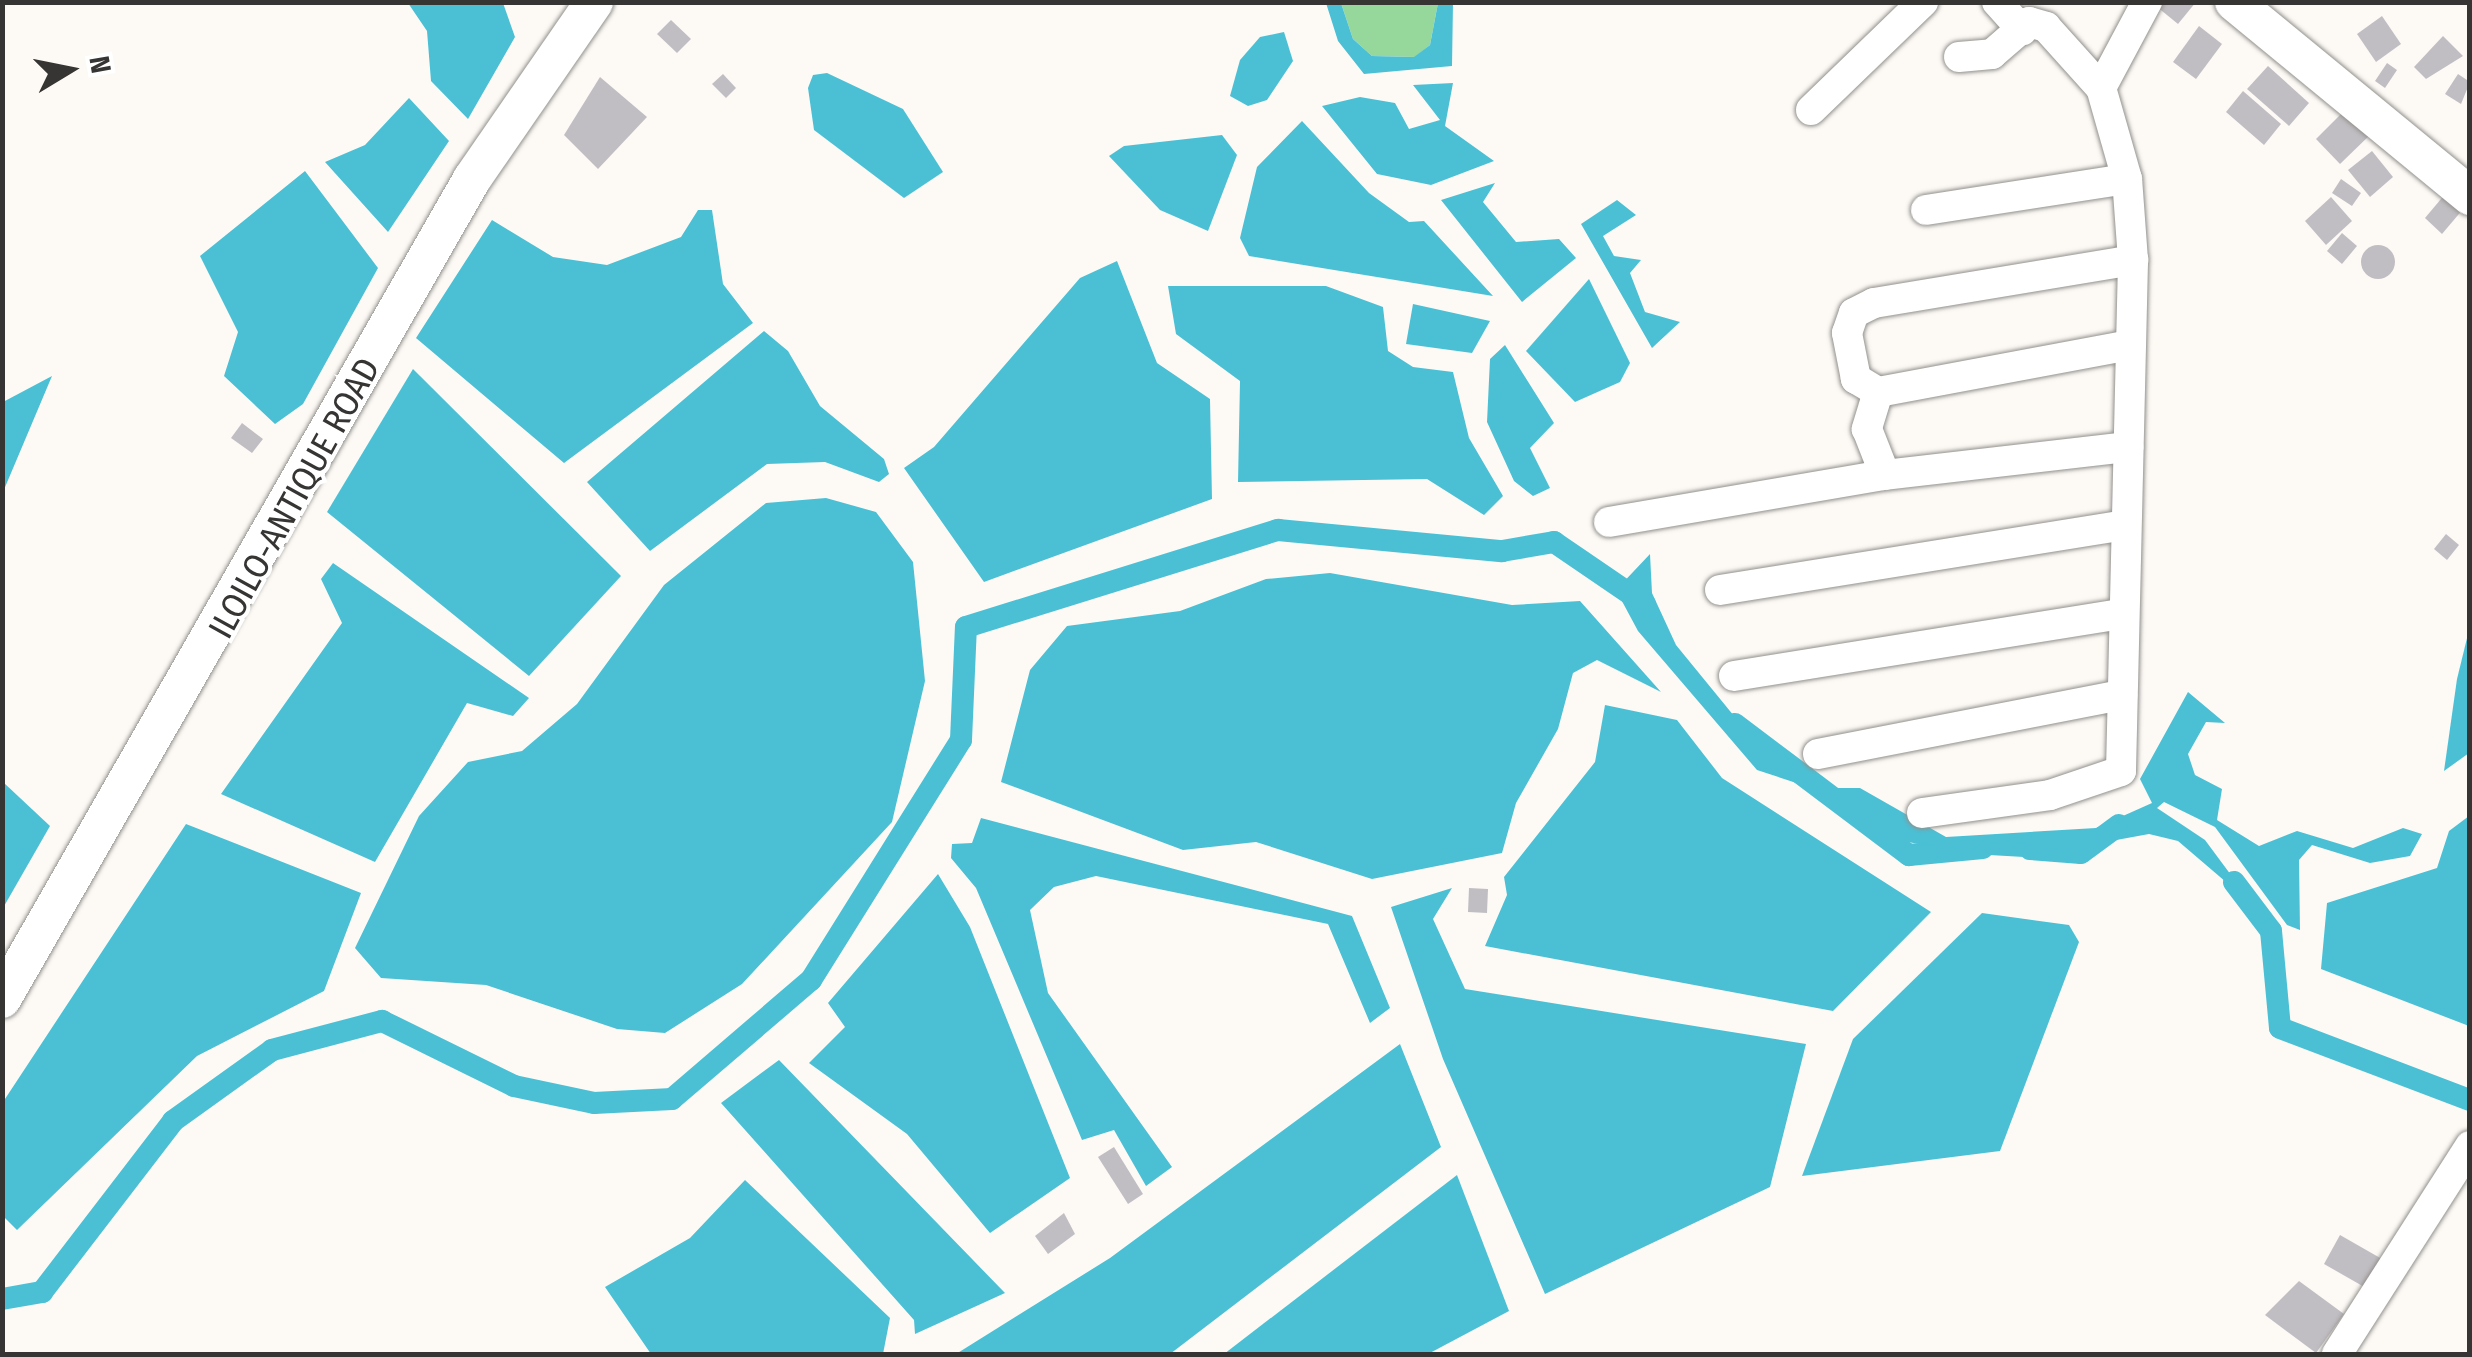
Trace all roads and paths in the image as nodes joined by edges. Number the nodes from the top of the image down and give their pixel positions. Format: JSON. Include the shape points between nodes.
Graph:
{"nodes":[{"id":1,"x":594,"y":2,"type":"edge"},
{"id":2,"x":1923,"y":2,"type":"edge"},
{"id":3,"x":1997,"y":2,"type":"edge"},
{"id":4,"x":2147,"y":2,"type":"edge"},
{"id":5,"x":2234,"y":2,"type":"edge"},
{"id":6,"x":2022,"y":30,"type":"junction"},
{"id":7,"x":1959,"y":57,"type":"dead end"},
{"id":8,"x":2102,"y":88,"type":"junction"},
{"id":9,"x":1812,"y":110,"type":"dead end"},
{"id":10,"x":2127,"y":179,"type":"junction"},
{"id":11,"x":2470,"y":196,"type":"edge"},
{"id":12,"x":1926,"y":210,"type":"dead end"},
{"id":13,"x":2133,"y":260,"type":"junction"},
{"id":14,"x":2130,"y":345,"type":"junction"},
{"id":15,"x":1878,"y":392,"type":"junction"},
{"id":16,"x":2128,"y":447,"type":"junction"},
{"id":17,"x":1885,"y":475,"type":"junction"},
{"id":18,"x":1609,"y":522,"type":"dead end"},
{"id":19,"x":2124,"y":525,"type":"junction"},
{"id":20,"x":1720,"y":590,"type":"dead end"},
{"id":21,"x":2124,"y":614,"type":"junction"},
{"id":22,"x":1734,"y":676,"type":"dead end"},
{"id":23,"x":2122,"y":695,"type":"junction"},
{"id":24,"x":1818,"y":754,"type":"dead end"},
{"id":25,"x":1922,"y":813,"type":"dead end"},
{"id":26,"x":2,"y":999,"type":"edge"},
{"id":27,"x":2470,"y":1146,"type":"edge"},
{"id":28,"x":2337,"y":1354,"type":"edge"}],
"edges":[{"from":1,"to":26,"type":"main road","name":"ILOILO-ANTIQUE ROAD","via":[[472,179]]},
{"from":2,"to":9,"type":"street"},
{"from":3,"to":6,"type":"street"},
{"from":4,"to":8,"type":"street"},
{"from":5,"to":11,"type":"main road"},
{"from":6,"to":7,"type":"street","via":[[1992,54]]},
{"from":6,"to":8,"type":"street","via":[[2029,22],[2046,27]]},
{"from":8,"to":10,"type":"street"},
{"from":10,"to":12,"type":"street"},
{"from":10,"to":13,"type":"street"},
{"from":13,"to":14,"type":"street"},
{"from":13,"to":15,"type":"street","via":[[1874,303],[1854,314],[1847,333],[1856,378]]},
{"from":14,"to":15,"type":"street"},
{"from":14,"to":16,"type":"street"},
{"from":15,"to":17,"type":"street","via":[[1867,430]]},
{"from":16,"to":17,"type":"street"},
{"from":16,"to":19,"type":"street"},
{"from":17,"to":18,"type":"street"},
{"from":19,"to":20,"type":"street"},
{"from":19,"to":21,"type":"street"},
{"from":21,"to":22,"type":"street"},
{"from":21,"to":23,"type":"street"},
{"from":23,"to":24,"type":"street"},
{"from":23,"to":25,"type":"street","via":[[2122,770],[2050,796]]},
{"from":27,"to":28,"type":"street"}]}
